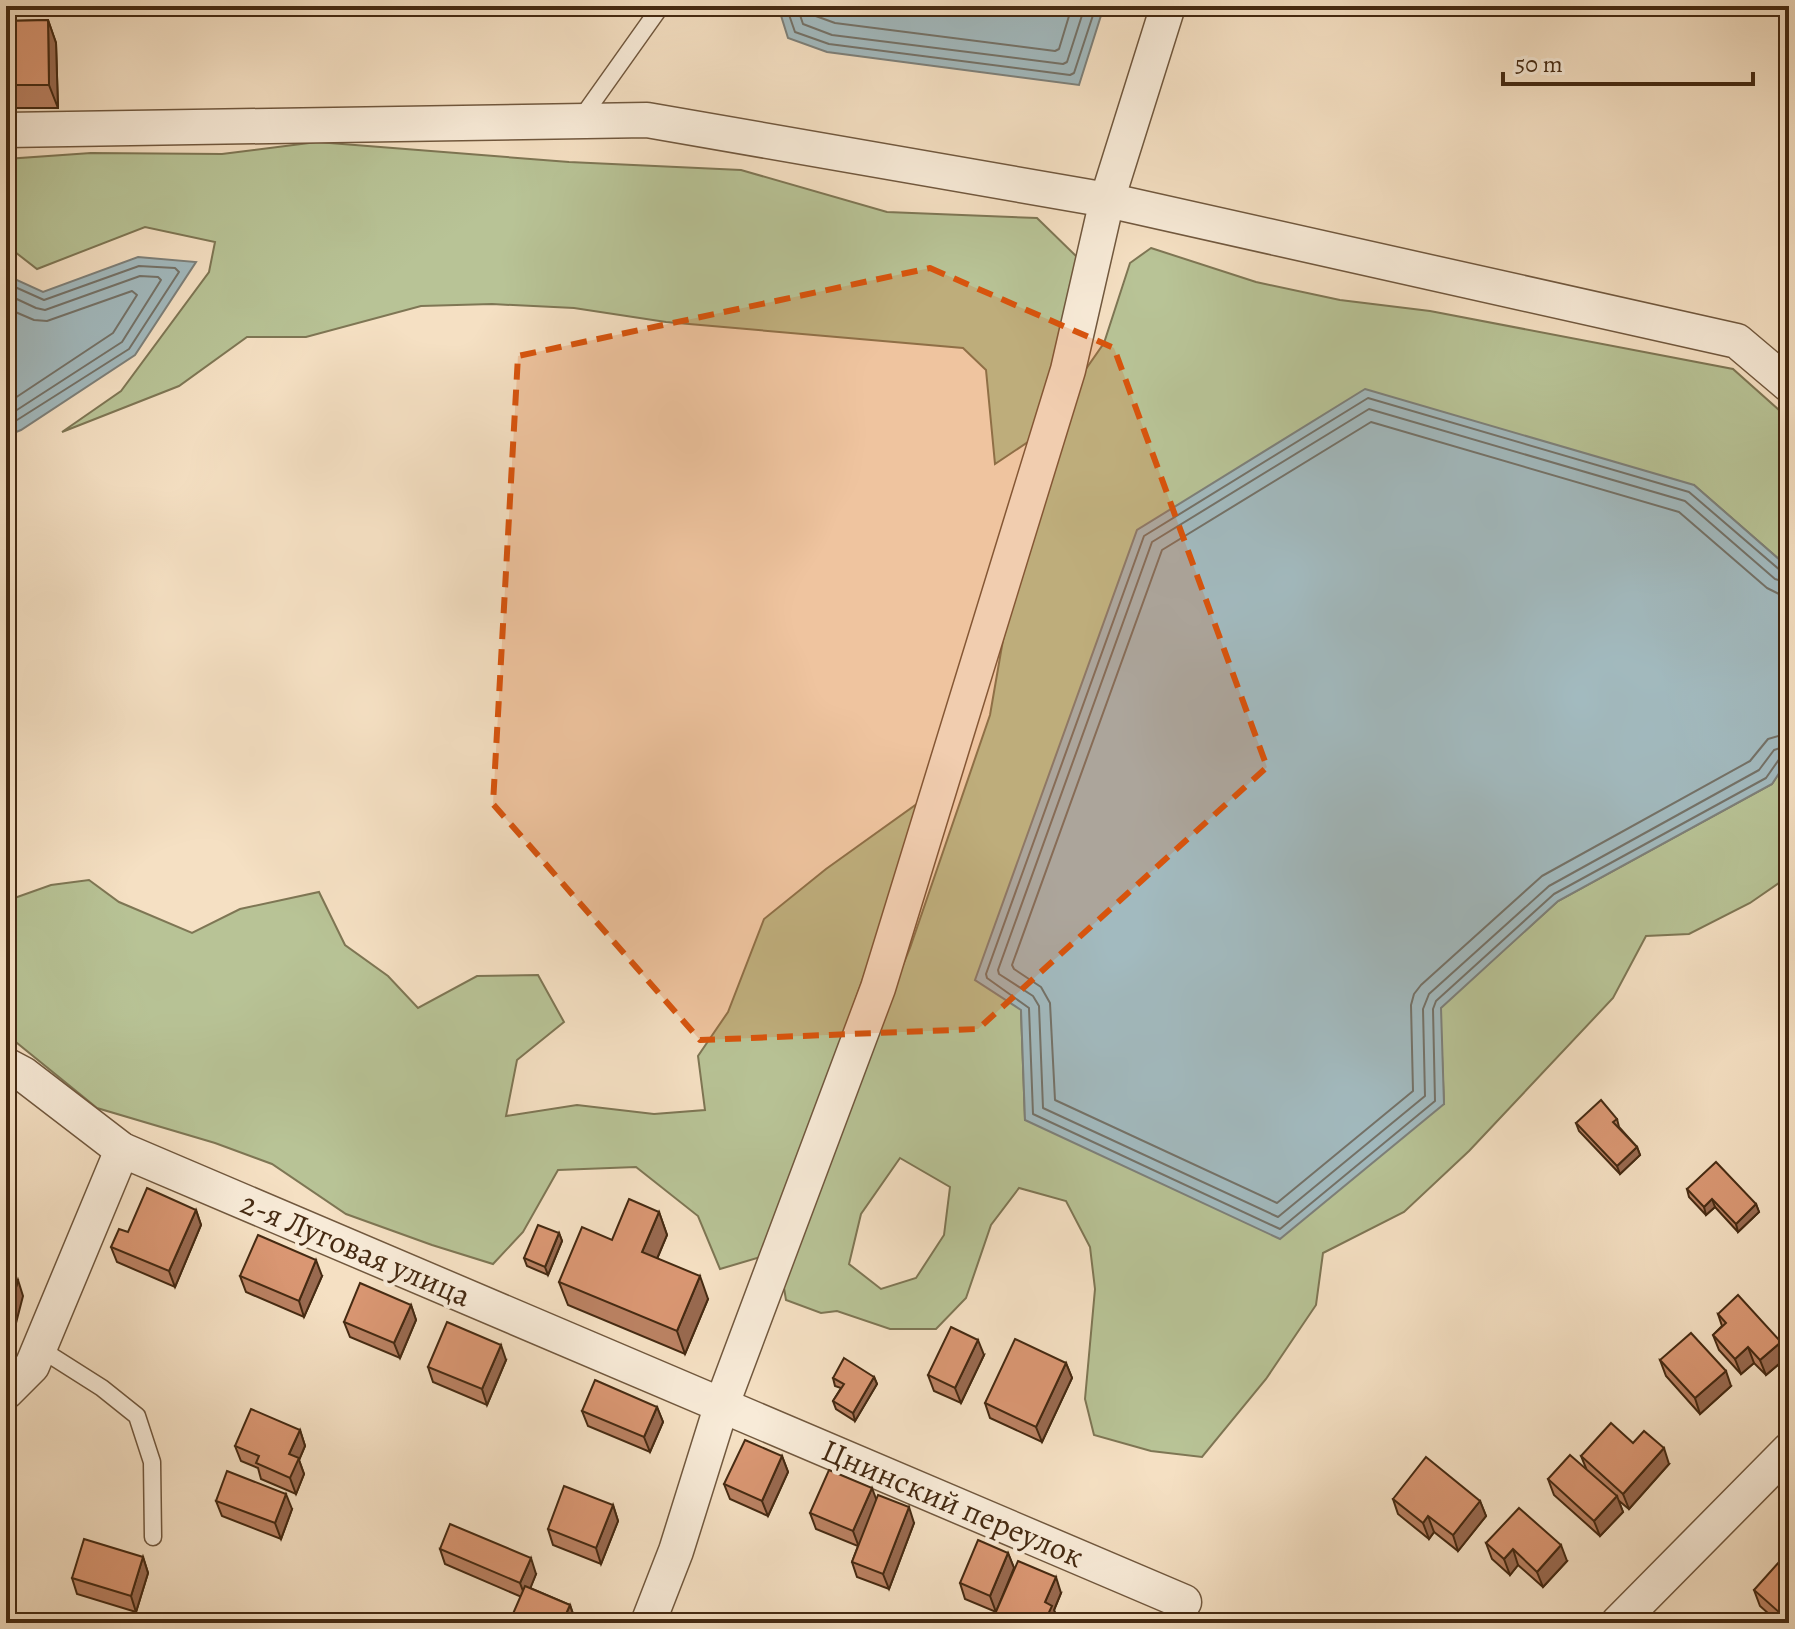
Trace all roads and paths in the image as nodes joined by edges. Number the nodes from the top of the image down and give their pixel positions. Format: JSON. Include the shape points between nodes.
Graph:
{"nodes":[{"id":1,"x":661,"y":6,"type":"edge"},
{"id":2,"x":1168,"y":6,"type":"edge"},
{"id":3,"x":579,"y":121,"type":"junction"},
{"id":4,"x":6,"y":130,"type":"edge"},
{"id":5,"x":1107,"y":200,"type":"junction"},
{"id":6,"x":1789,"y":385,"type":"edge"},
{"id":7,"x":6,"y":1065,"type":"edge"},
{"id":8,"x":122,"y":1150,"type":"junction"},
{"id":9,"x":39,"y":1348,"type":"junction"},
{"id":10,"x":6,"y":1392,"type":"edge"},
{"id":11,"x":722,"y":1404,"type":"junction"},
{"id":12,"x":1789,"y":1450,"type":"edge"},
{"id":13,"x":153,"y":1537,"type":"dead end"},
{"id":14,"x":1184,"y":1602,"type":"dead end"},
{"id":15,"x":648,"y":1623,"type":"edge"},
{"id":16,"x":1618,"y":1623,"type":"edge"}],
"edges":[{"from":1,"to":3,"type":"lane"},
{"from":2,"to":5,"type":"street"},
{"from":3,"to":4,"type":"street"},
{"from":3,"to":5,"type":"street","via":[[647,120]]},
{"from":5,"to":6,"type":"street","via":[[1737,341]]},
{"from":5,"to":11,"type":"street","via":[[1068,370],[878,988]]},
{"from":7,"to":8,"type":"street","name":"2-я Луговая улица"},
{"from":8,"to":9,"type":"street"},
{"from":8,"to":11,"type":"street","name":"2-я Луговая улица"},
{"from":9,"to":10,"type":"street","via":[[32,1366]]},
{"from":9,"to":13,"type":"lane","via":[[137,1416],[152,1462]]},
{"from":11,"to":14,"type":"street","name":"Цнинский переулок"},
{"from":11,"to":15,"type":"street"},
{"from":12,"to":16,"type":"street"}]}
